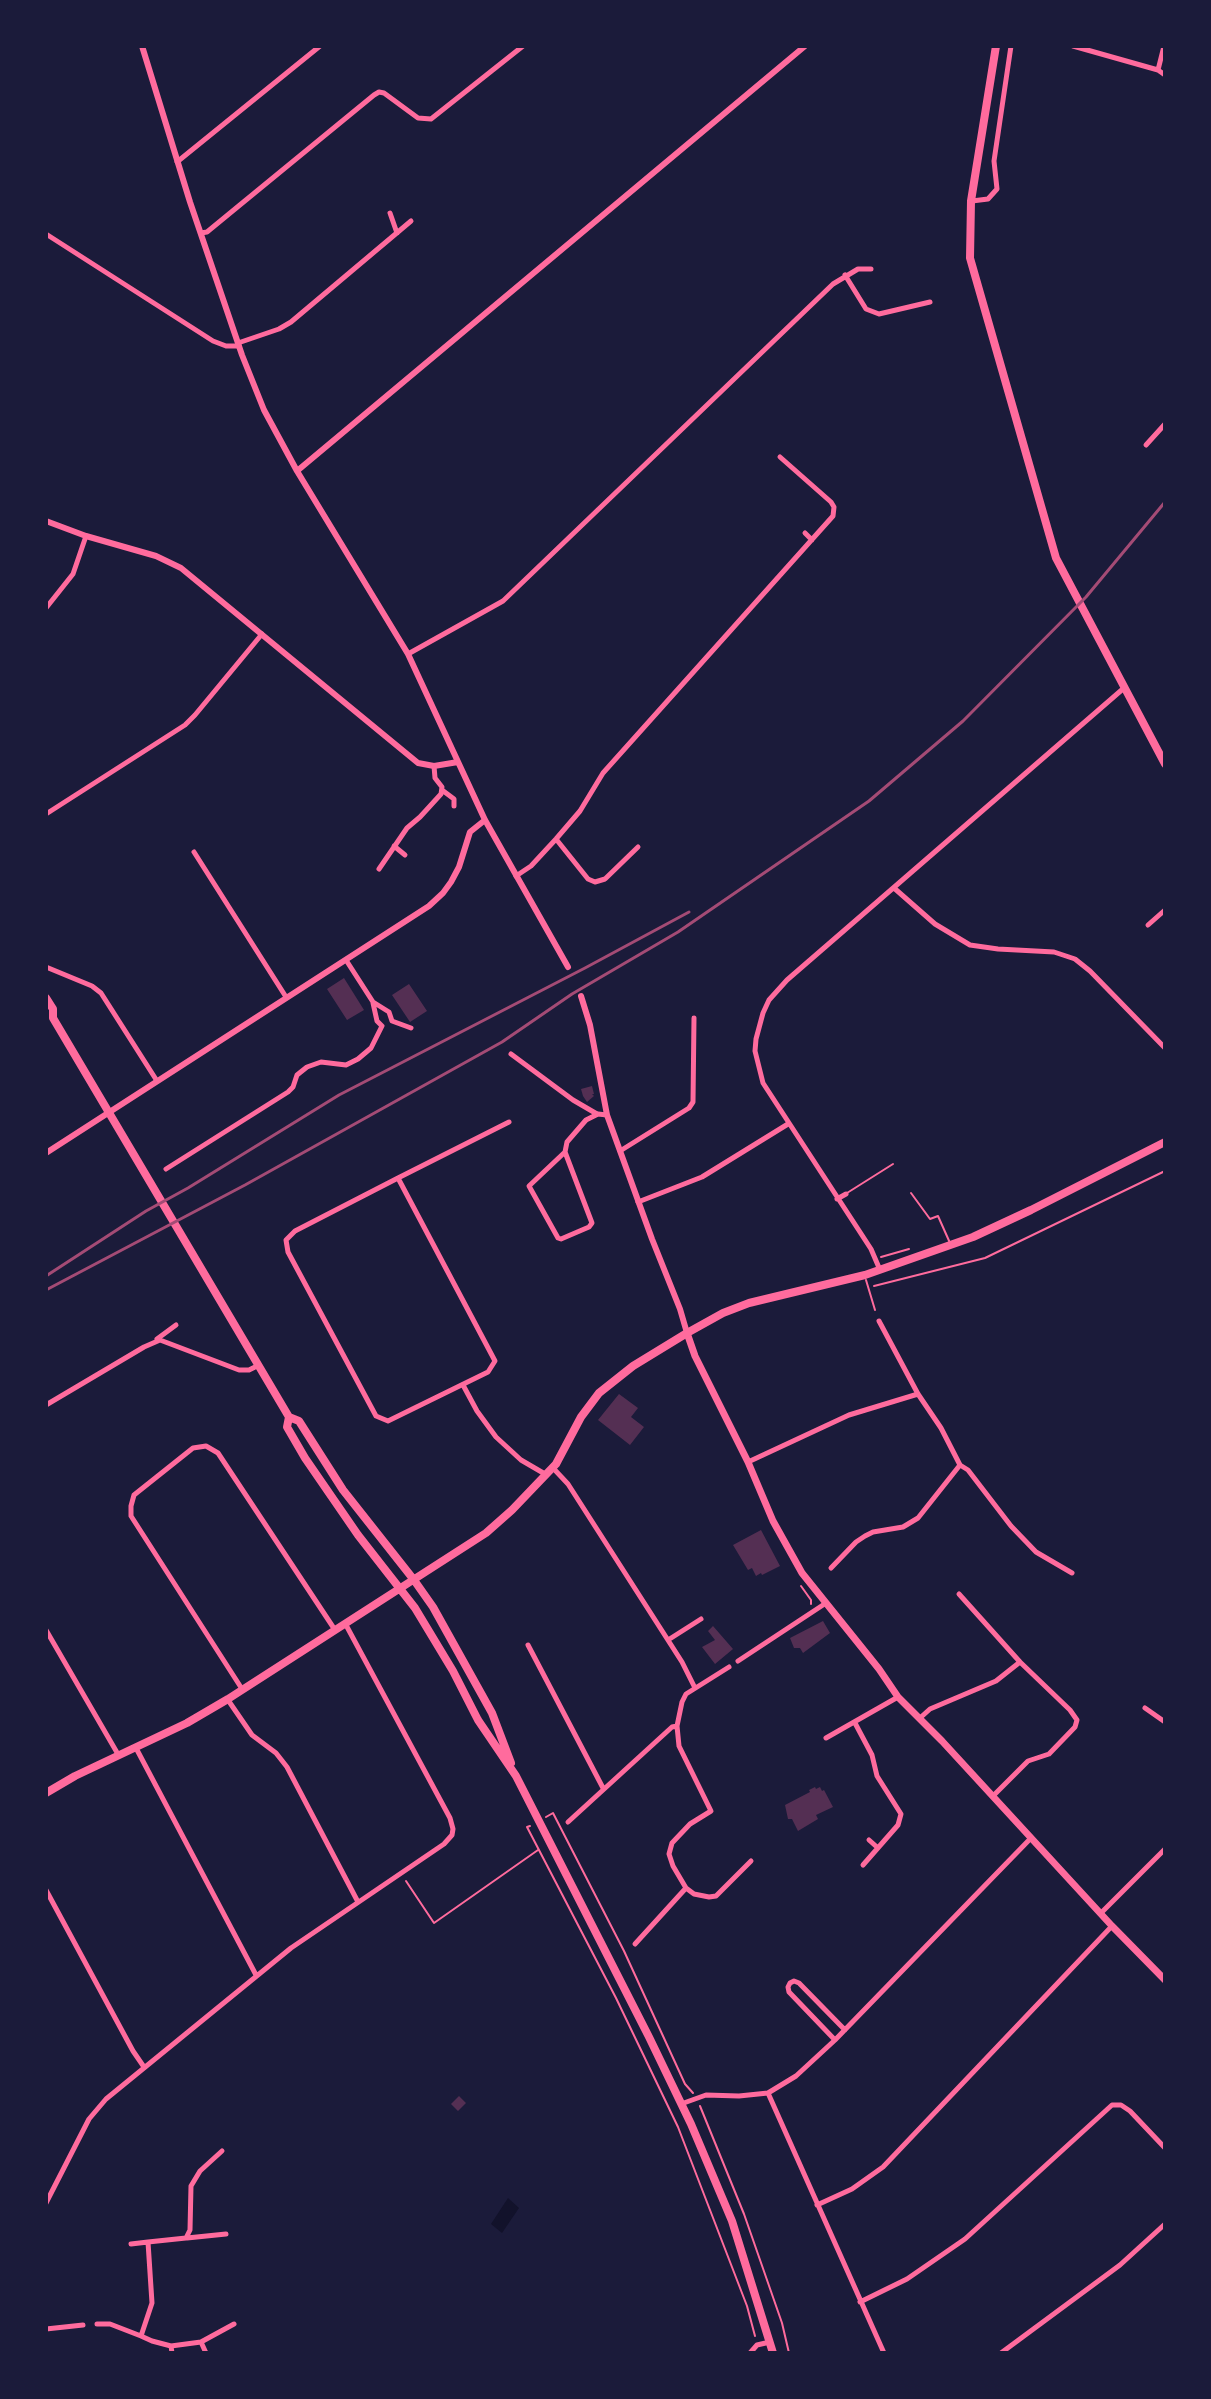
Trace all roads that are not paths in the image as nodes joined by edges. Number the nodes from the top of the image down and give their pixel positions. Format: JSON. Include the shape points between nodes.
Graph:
{"nodes":[{"id":1,"x":142,"y":46,"type":"edge"},
{"id":2,"x":320,"y":46,"type":"edge"},
{"id":3,"x":523,"y":46,"type":"edge"},
{"id":4,"x":805,"y":46,"type":"edge"},
{"id":5,"x":996,"y":46,"type":"edge"},
{"id":6,"x":1011,"y":46,"type":"edge"},
{"id":7,"x":1073,"y":46,"type":"edge"},
{"id":8,"x":1164,"y":46,"type":"edge"},
{"id":9,"x":1158,"y":70,"type":"junction"},
{"id":10,"x":1165,"y":75,"type":"edge"},
{"id":11,"x":177,"y":162,"type":"junction"},
{"id":12,"x":971,"y":201,"type":"junction"},
{"id":13,"x":390,"y":213,"type":"dead end"},
{"id":14,"x":411,"y":221,"type":"dead end"},
{"id":15,"x":201,"y":233,"type":"junction"},
{"id":16,"x":397,"y":233,"type":"junction"},
{"id":17,"x":46,"y":234,"type":"edge"},
{"id":18,"x":871,"y":269,"type":"dead end"},
{"id":19,"x":845,"y":275,"type":"junction"},
{"id":20,"x":930,"y":302,"type":"dead end"},
{"id":21,"x":239,"y":345,"type":"junction"},
{"id":22,"x":1165,"y":424,"type":"edge"},
{"id":23,"x":1146,"y":445,"type":"dead end"},
{"id":24,"x":780,"y":457,"type":"dead end"},
{"id":25,"x":297,"y":471,"type":"junction"},
{"id":26,"x":46,"y":521,"type":"edge"},
{"id":27,"x":805,"y":533,"type":"dead end"},
{"id":28,"x":86,"y":536,"type":"junction"},
{"id":29,"x":812,"y":540,"type":"junction"},
{"id":30,"x":46,"y":608,"type":"edge"},
{"id":31,"x":263,"y":634,"type":"junction"},
{"id":32,"x":408,"y":654,"type":"junction"},
{"id":33,"x":1124,"y":688,"type":"junction"},
{"id":34,"x":458,"y":762,"type":"junction"},
{"id":35,"x":1165,"y":764,"type":"edge"},
{"id":36,"x":434,"y":766,"type":"junction"},
{"id":37,"x":442,"y":790,"type":"junction"},
{"id":38,"x":454,"y":806,"type":"dead end"},
{"id":39,"x":46,"y":814,"type":"edge"},
{"id":40,"x":485,"y":820,"type":"junction"},
{"id":41,"x":556,"y":839,"type":"junction"},
{"id":42,"x":394,"y":846,"type":"junction"},
{"id":43,"x":638,"y":847,"type":"dead end"},
{"id":44,"x":194,"y":852,"type":"dead end"},
{"id":45,"x":405,"y":855,"type":"dead end"},
{"id":46,"x":379,"y":869,"type":"dead end"},
{"id":47,"x":516,"y":876,"type":"junction"},
{"id":48,"x":894,"y":888,"type":"junction"},
{"id":49,"x":1165,"y":910,"type":"edge"},
{"id":50,"x":1148,"y":925,"type":"dead end"},
{"id":51,"x":346,"y":960,"type":"junction"},
{"id":52,"x":46,"y":967,"type":"edge"},
{"id":53,"x":568,"y":967,"type":"dead end"},
{"id":54,"x":581,"y":996,"type":"dead end"},
{"id":55,"x":286,"y":997,"type":"junction"},
{"id":56,"x":46,"y":998,"type":"edge"},
{"id":57,"x":373,"y":1002,"type":"junction"},
{"id":58,"x":50,"y":1016,"type":"edge"},
{"id":59,"x":694,"y":1018,"type":"dead end"},
{"id":60,"x":392,"y":1021,"type":"junction"},
{"id":61,"x":382,"y":1026,"type":"junction"},
{"id":62,"x":411,"y":1028,"type":"dead end"},
{"id":63,"x":1165,"y":1048,"type":"edge"},
{"id":64,"x":511,"y":1054,"type":"dead end"},
{"id":65,"x":157,"y":1081,"type":"junction"},
{"id":66,"x":598,"y":1114,"type":"junction"},
{"id":67,"x":607,"y":1115,"type":"junction"},
{"id":68,"x":509,"y":1122,"type":"dead end"},
{"id":69,"x":788,"y":1124,"type":"junction"},
{"id":70,"x":1165,"y":1142,"type":"edge"},
{"id":71,"x":620,"y":1151,"type":"junction"},
{"id":72,"x":565,"y":1152,"type":"junction"},
{"id":73,"x":46,"y":1153,"type":"edge"},
{"id":74,"x":893,"y":1164,"type":"dead end"},
{"id":75,"x":166,"y":1169,"type":"dead end"},
{"id":76,"x":398,"y":1178,"type":"junction"},
{"id":77,"x":911,"y":1193,"type":"dead end"},
{"id":78,"x":846,"y":1194,"type":"joint"},
{"id":79,"x":837,"y":1199,"type":"junction"},
{"id":80,"x":638,"y":1202,"type":"junction"},
{"id":81,"x":951,"y":1245,"type":"junction"},
{"id":82,"x":880,"y":1270,"type":"junction"},
{"id":83,"x":865,"y":1275,"type":"junction"},
{"id":84,"x":875,"y":1310,"type":"dead end"},
{"id":85,"x":879,"y":1321,"type":"dead end"},
{"id":86,"x":176,"y":1325,"type":"dead end"},
{"id":87,"x":687,"y":1333,"type":"junction"},
{"id":88,"x":153,"y":1342,"type":"junction"},
{"id":89,"x":259,"y":1365,"type":"junction"},
{"id":90,"x":463,"y":1385,"type":"junction"},
{"id":91,"x":918,"y":1394,"type":"junction"},
{"id":92,"x":46,"y":1405,"type":"edge"},
{"id":93,"x":289,"y":1417,"type":"junction"},
{"id":94,"x":748,"y":1462,"type":"junction"},
{"id":95,"x":960,"y":1465,"type":"junction"},
{"id":96,"x":549,"y":1471,"type":"junction"},
{"id":97,"x":831,"y":1568,"type":"dead end"},
{"id":98,"x":1072,"y":1573,"type":"dead end"},
{"id":99,"x":414,"y":1580,"type":"junction"},
{"id":100,"x":401,"y":1589,"type":"junction"},
{"id":101,"x":959,"y":1594,"type":"dead end"},
{"id":102,"x":826,"y":1602,"type":"junction"},
{"id":103,"x":701,"y":1619,"type":"dead end"},
{"id":104,"x":346,"y":1625,"type":"junction"},
{"id":105,"x":46,"y":1630,"type":"edge"},
{"id":106,"x":336,"y":1632,"type":"junction"},
{"id":107,"x":668,"y":1640,"type":"junction"},
{"id":108,"x":528,"y":1645,"type":"dead end"},
{"id":109,"x":738,"y":1661,"type":"dead end"},
{"id":110,"x":1020,"y":1662,"type":"junction"},
{"id":111,"x":729,"y":1667,"type":"dead end"},
{"id":112,"x":695,"y":1688,"type":"junction"},
{"id":113,"x":242,"y":1690,"type":"junction"},
{"id":114,"x":898,"y":1697,"type":"junction"},
{"id":115,"x":228,"y":1699,"type":"junction"},
{"id":116,"x":1145,"y":1708,"type":"dead end"},
{"id":117,"x":920,"y":1718,"type":"junction"},
{"id":118,"x":1165,"y":1722,"type":"edge"},
{"id":119,"x":855,"y":1723,"type":"junction"},
{"id":120,"x":677,"y":1726,"type":"junction"},
{"id":121,"x":826,"y":1738,"type":"dead end"},
{"id":122,"x":136,"y":1748,"type":"junction"},
{"id":123,"x":119,"y":1756,"type":"junction"},
{"id":124,"x":516,"y":1776,"type":"junction"},
{"id":125,"x":603,"y":1788,"type":"junction"},
{"id":126,"x":46,"y":1793,"type":"edge"},
{"id":127,"x":993,"y":1796,"type":"junction"},
{"id":128,"x":568,"y":1822,"type":"dead end"},
{"id":129,"x":1031,"y":1838,"type":"junction"},
{"id":130,"x":869,"y":1840,"type":"dead end"},
{"id":131,"x":878,"y":1848,"type":"junction"},
{"id":132,"x":1165,"y":1849,"type":"edge"},
{"id":133,"x":751,"y":1861,"type":"dead end"},
{"id":134,"x":863,"y":1865,"type":"dead end"},
{"id":135,"x":686,"y":1888,"type":"junction"},
{"id":136,"x":46,"y":1890,"type":"edge"},
{"id":137,"x":358,"y":1902,"type":"junction"},
{"id":138,"x":1100,"y":1914,"type":"junction"},
{"id":139,"x":1112,"y":1926,"type":"junction"},
{"id":140,"x":635,"y":1944,"type":"dead end"},
{"id":141,"x":256,"y":1975,"type":"junction"},
{"id":142,"x":1165,"y":1980,"type":"edge"},
{"id":143,"x":845,"y":2030,"type":"junction"},
{"id":144,"x":835,"y":2040,"type":"junction"},
{"id":145,"x":144,"y":2067,"type":"junction"},
{"id":146,"x":768,"y":2093,"type":"junction"},
{"id":147,"x":681,"y":2104,"type":"junction"},
{"id":148,"x":1165,"y":2148,"type":"edge"},
{"id":149,"x":219,"y":2153,"type":"dead end"},
{"id":150,"x":49,"y":2190,"type":"edge"},
{"id":151,"x":46,"y":2203,"type":"edge"},
{"id":152,"x":817,"y":2205,"type":"junction"},
{"id":153,"x":1165,"y":2224,"type":"edge"},
{"id":154,"x":226,"y":2234,"type":"dead end"},
{"id":155,"x":186,"y":2238,"type":"junction"},
{"id":156,"x":148,"y":2242,"type":"junction"},
{"id":157,"x":131,"y":2244,"type":"dead end"},
{"id":158,"x":860,"y":2302,"type":"junction"},
{"id":159,"x":97,"y":2324,"type":"dead end"},
{"id":160,"x":234,"y":2324,"type":"dead end"},
{"id":161,"x":83,"y":2325,"type":"dead end"},
{"id":162,"x":46,"y":2329,"type":"edge"},
{"id":163,"x":141,"y":2336,"type":"junction"},
{"id":164,"x":201,"y":2342,"type":"junction"},
{"id":165,"x":770,"y":2342,"type":"junction"},
{"id":166,"x":172,"y":2349,"type":"edge"},
{"id":167,"x":206,"y":2353,"type":"edge"},
{"id":168,"x":750,"y":2353,"type":"edge"},
{"id":169,"x":773,"y":2353,"type":"edge"},
{"id":170,"x":884,"y":2353,"type":"edge"},
{"id":171,"x":1001,"y":2353,"type":"edge"}],
"edges":[{"from":1,"to":11,"type":"street"},
{"from":2,"to":11,"type":"street"},
{"from":3,"to":15,"type":"street","via":[[431,119],[418,118],[379,92]]},
{"from":4,"to":25,"type":"street"},
{"from":5,"to":12,"type":"highway"},
{"from":6,"to":12,"type":"street","via":[[994,161],[997,189],[988,199]]},
{"from":7,"to":9,"type":"street"},
{"from":8,"to":9,"type":"street"},
{"from":9,"to":10,"type":"street"},
{"from":11,"to":15,"type":"street"},
{"from":12,"to":33,"type":"highway","via":[[970,258],[1050,540]]},
{"from":13,"to":16,"type":"street"},
{"from":14,"to":16,"type":"street"},
{"from":15,"to":21,"type":"street"},
{"from":16,"to":21,"type":"street","via":[[291,322]]},
{"from":17,"to":21,"type":"street","via":[[213,341]]},
{"from":18,"to":19,"type":"street"},
{"from":19,"to":20,"type":"street","via":[[866,309],[879,314]]},
{"from":19,"to":32,"type":"street","via":[[503,601]]},
{"from":21,"to":25,"type":"street","via":[[264,410]]},
{"from":22,"to":23,"type":"street"},
{"from":24,"to":29,"type":"street","via":[[834,507],[833,516]]},
{"from":25,"to":32,"type":"street"},
{"from":26,"to":28,"type":"street"},
{"from":27,"to":29,"type":"street"},
{"from":28,"to":30,"type":"street","via":[[73,574]]},
{"from":28,"to":31,"type":"street","via":[[181,568]]},
{"from":29,"to":41,"type":"street","via":[[603,773]]},
{"from":31,"to":36,"type":"street","via":[[408,755]]},
{"from":31,"to":39,"type":"street","via":[[185,725]]},
{"from":32,"to":34,"type":"street"},
{"from":33,"to":35,"type":"highway"},
{"from":33,"to":48,"type":"street"},
{"from":34,"to":36,"type":"street"},
{"from":34,"to":40,"type":"street"},
{"from":36,"to":37,"type":"street"},
{"from":37,"to":38,"type":"street","via":[[454,799]]},
{"from":37,"to":42,"type":"street"},
{"from":40,"to":47,"type":"street"},
{"from":40,"to":51,"type":"street","via":[[470,832],[459,867],[443,893]]},
{"from":41,"to":43,"type":"street","via":[[595,882]]},
{"from":41,"to":47,"type":"street"},
{"from":42,"to":45,"type":"street"},
{"from":42,"to":46,"type":"street"},
{"from":44,"to":55,"type":"street"},
{"from":47,"to":53,"type":"street"},
{"from":48,"to":63,"type":"street","via":[[963,941],[1075,959]]},
{"from":48,"to":69,"type":"street","via":[[787,980],[763,1013],[756,1062]]},
{"from":49,"to":50,"type":"street"},
{"from":51,"to":55,"type":"street"},
{"from":51,"to":57,"type":"street"},
{"from":52,"to":65,"type":"street","via":[[101,993]]},
{"from":54,"to":67,"type":"street"},
{"from":55,"to":65,"type":"street"},
{"from":56,"to":58,"type":"highway","via":[[53,1009]]},
{"from":57,"to":60,"type":"street","via":[[389,1012]]},
{"from":57,"to":61,"type":"street"},
{"from":58,"to":89,"type":"highway"},
{"from":59,"to":71,"type":"street","via":[[693,1102]]},
{"from":60,"to":61,"type":"street"},
{"from":60,"to":62,"type":"street"},
{"from":61,"to":75,"type":"street","via":[[353,1063],[321,1062],[301,1071],[288,1092]]},
{"from":64,"to":66,"type":"street"},
{"from":65,"to":73,"type":"street"},
{"from":66,"to":67,"type":"street"},
{"from":66,"to":72,"type":"street","via":[[586,1120]]},
{"from":67,"to":71,"type":"street"},
{"from":68,"to":76,"type":"street"},
{"from":69,"to":79,"type":"street"},
{"from":69,"to":80,"type":"street","via":[[702,1177]]},
{"from":70,"to":81,"type":"highway"},
{"from":71,"to":80,"type":"street"},
{"from":72,"to":72,"type":"street","via":[[529,1186],[561,1239],[592,1223]]},
{"from":74,"to":78,"type":"lane"},
{"from":76,"to":90,"type":"street","via":[[494,1356],[488,1372]]},
{"from":76,"to":90,"type":"street","via":[[295,1231],[286,1240],[288,1252],[381,1420],[393,1421]]},
{"from":77,"to":81,"type":"lane","via":[[930,1219],[938,1216]]},
{"from":78,"to":79,"type":"street"},
{"from":79,"to":82,"type":"street"},
{"from":80,"to":87,"type":"street"},
{"from":81,"to":82,"type":"highway"},
{"from":82,"to":83,"type":"highway"},
{"from":83,"to":84,"type":"lane"},
{"from":83,"to":87,"type":"highway","via":[[749,1303]]},
{"from":85,"to":91,"type":"street"},
{"from":86,"to":88,"type":"street"},
{"from":87,"to":94,"type":"main road"},
{"from":87,"to":96,"type":"highway","via":[[599,1393]]},
{"from":88,"to":89,"type":"street","via":[[168,1341],[239,1370]]},
{"from":88,"to":92,"type":"street"},
{"from":89,"to":93,"type":"highway"},
{"from":90,"to":96,"type":"street","via":[[496,1437],[521,1460]]},
{"from":91,"to":94,"type":"street","via":[[849,1415]]},
{"from":91,"to":95,"type":"street"},
{"from":93,"to":99,"type":"highway","via":[[299,1421],[343,1490]]},
{"from":93,"to":100,"type":"highway","via":[[287,1427],[328,1493]]},
{"from":94,"to":102,"type":"main road","via":[[790,1553]]},
{"from":95,"to":97,"type":"street","via":[[918,1518],[865,1536]]},
{"from":95,"to":98,"type":"street","via":[[1036,1552]]},
{"from":96,"to":99,"type":"highway","via":[[486,1533]]},
{"from":96,"to":107,"type":"street","via":[[568,1484]]},
{"from":99,"to":100,"type":"highway"},
{"from":99,"to":124,"type":"highway","via":[[492,1713]]},
{"from":100,"to":104,"type":"highway"},
{"from":100,"to":124,"type":"highway"},
{"from":101,"to":110,"type":"street"},
{"from":102,"to":109,"type":"street"},
{"from":102,"to":114,"type":"main road"},
{"from":103,"to":107,"type":"street"},
{"from":104,"to":106,"type":"highway"},
{"from":104,"to":137,"type":"street","via":[[453,1829],[449,1839]]},
{"from":105,"to":123,"type":"street"},
{"from":106,"to":113,"type":"highway"},
{"from":106,"to":113,"type":"street","via":[[218,1453],[206,1446],[189,1451],[134,1495],[131,1516]]},
{"from":107,"to":112,"type":"street"},
{"from":108,"to":125,"type":"street"},
{"from":110,"to":117,"type":"street","via":[[996,1681]]},
{"from":110,"to":127,"type":"street","via":[[1077,1723],[1049,1754],[1032,1759]]},
{"from":111,"to":112,"type":"street"},
{"from":112,"to":120,"type":"street","via":[[683,1698]]},
{"from":113,"to":115,"type":"highway"},
{"from":114,"to":117,"type":"main road"},
{"from":114,"to":119,"type":"street"},
{"from":115,"to":122,"type":"highway"},
{"from":115,"to":137,"type":"street","via":[[252,1735],[287,1767]]},
{"from":116,"to":118,"type":"street"},
{"from":117,"to":127,"type":"main road"},
{"from":119,"to":121,"type":"street"},
{"from":119,"to":131,"type":"street","via":[[870,1748],[877,1776],[901,1814]]},
{"from":120,"to":125,"type":"street"},
{"from":120,"to":135,"type":"street","via":[[679,1746],[711,1811],[679,1833],[669,1848],[670,1861]]},
{"from":122,"to":123,"type":"highway"},
{"from":122,"to":141,"type":"street"},
{"from":123,"to":126,"type":"highway"},
{"from":124,"to":147,"type":"highway"},
{"from":125,"to":128,"type":"street"},
{"from":127,"to":129,"type":"main road"},
{"from":129,"to":138,"type":"main road"},
{"from":129,"to":143,"type":"street"},
{"from":130,"to":131,"type":"street"},
{"from":131,"to":134,"type":"street"},
{"from":132,"to":138,"type":"street"},
{"from":133,"to":135,"type":"street","via":[[716,1896],[701,1897]]},
{"from":135,"to":140,"type":"street"},
{"from":136,"to":145,"type":"street"},
{"from":137,"to":141,"type":"street"},
{"from":138,"to":139,"type":"main road"},
{"from":139,"to":142,"type":"main road"},
{"from":139,"to":152,"type":"street","via":[[883,2167]]},
{"from":141,"to":145,"type":"street"},
{"from":143,"to":144,"type":"street"},
{"from":143,"to":144,"type":"street","via":[[799,1983],[790,1983],[789,1992]]},
{"from":144,"to":146,"type":"street","via":[[796,2076]]},
{"from":145,"to":150,"type":"street","via":[[89,2119]]},
{"from":146,"to":147,"type":"street","via":[[706,2095]]},
{"from":146,"to":152,"type":"street"},
{"from":147,"to":165,"type":"highway","via":[[732,2221]]},
{"from":148,"to":158,"type":"street","via":[[1130,2111],[1112,2105],[956,2246]]},
{"from":149,"to":155,"type":"street","via":[[194,2177]]},
{"from":150,"to":151,"type":"street"},
{"from":152,"to":158,"type":"street"},
{"from":153,"to":171,"type":"street","via":[[1120,2265]]},
{"from":154,"to":155,"type":"street"},
{"from":155,"to":156,"type":"street"},
{"from":156,"to":157,"type":"street"},
{"from":156,"to":163,"type":"street","via":[[152,2303]]},
{"from":158,"to":170,"type":"street"},
{"from":159,"to":163,"type":"street"},
{"from":160,"to":164,"type":"street"},
{"from":161,"to":162,"type":"street"},
{"from":163,"to":166,"type":"street"},
{"from":164,"to":166,"type":"street"},
{"from":164,"to":167,"type":"street"},
{"from":165,"to":168,"type":"street"},
{"from":165,"to":169,"type":"highway"}]}
